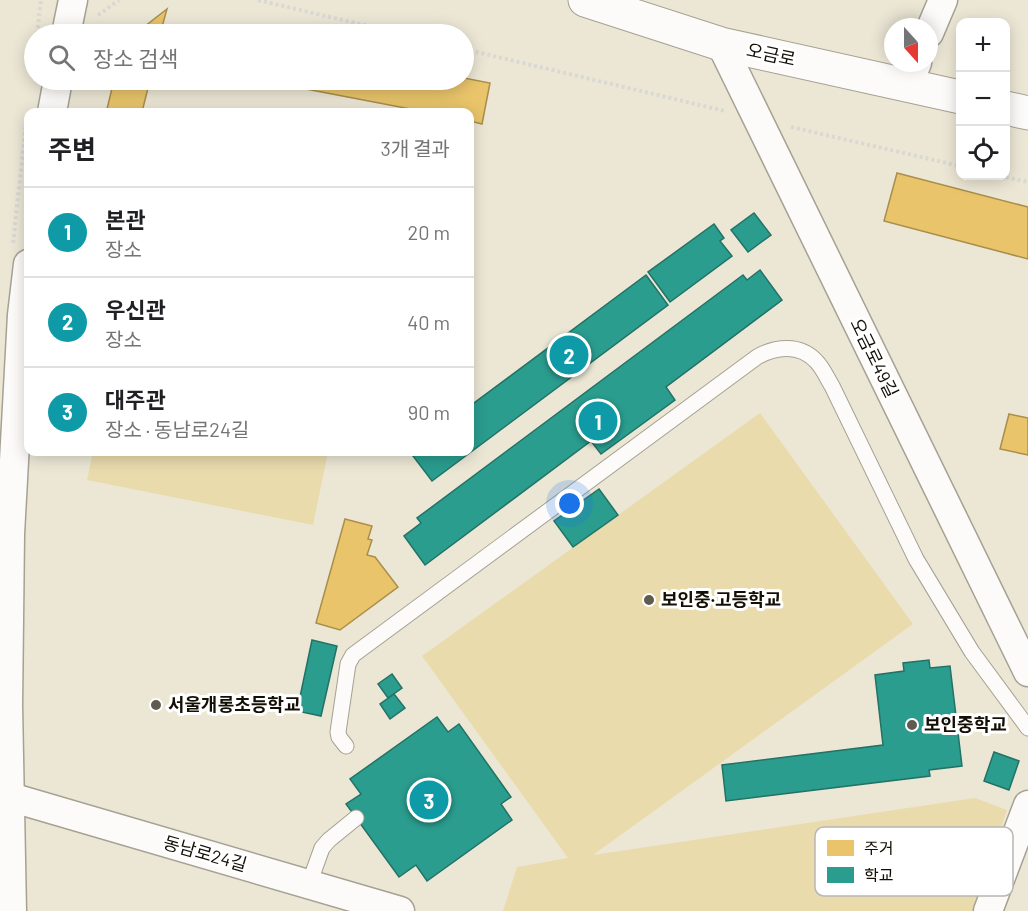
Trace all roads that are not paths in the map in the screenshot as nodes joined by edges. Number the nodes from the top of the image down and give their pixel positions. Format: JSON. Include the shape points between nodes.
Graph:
{"nodes":[{"id":1,"x":585,"y":0,"type":"edge"},
{"id":2,"x":943,"y":0,"type":"edge"},
{"id":3,"x":83,"y":9,"type":"edge"},
{"id":4,"x":935,"y":18,"type":"edge"},
{"id":5,"x":73,"y":24,"type":"edge"},
{"id":6,"x":721,"y":44,"type":"junction"},
{"id":7,"x":913,"y":74,"type":"edge"},
{"id":8,"x":56,"y":90,"type":"edge"},
{"id":9,"x":956,"y":95,"type":"edge"},
{"id":10,"x":53,"y":108,"type":"edge"},
{"id":11,"x":1010,"y":109,"type":"edge"},
{"id":12,"x":1028,"y":113,"type":"edge"},
{"id":13,"x":24,"y":305,"type":"edge"},
{"id":14,"x":1028,"y":672,"type":"edge"},
{"id":15,"x":1028,"y":728,"type":"edge"},
{"id":16,"x":346,"y":746,"type":"dead end"},
{"id":17,"x":10,"y":797,"type":"junction"},
{"id":18,"x":1028,"y":805,"type":"edge"},
{"id":19,"x":356,"y":818,"type":"dead end"},
{"id":20,"x":1013,"y":845,"type":"edge"},
{"id":21,"x":309,"y":884,"type":"junction"},
{"id":22,"x":994,"y":896,"type":"edge"},
{"id":23,"x":12,"y":911,"type":"edge"},
{"id":24,"x":400,"y":911,"type":"edge"},
{"id":25,"x":988,"y":911,"type":"edge"}],
"edges":[{"from":1,"to":6,"type":"main road","name":"오금로"},
{"from":2,"to":4,"type":"street"},
{"from":3,"to":5,"type":"street"},
{"from":6,"to":7,"type":"main road","name":"오금로"},
{"from":6,"to":14,"type":"street","name":"오금로49길"},
{"from":7,"to":9,"type":"main road","name":"오금로"},
{"from":8,"to":10,"type":"street"},
{"from":11,"to":12,"type":"main road"},
{"from":13,"to":17,"type":"street","via":[[10,534]]},
{"from":15,"to":16,"type":"lane","via":[[972,652],[916,559],[822,369],[806,353],[780,348],[757,357],[353,655],[348,664],[338,732]]},
{"from":17,"to":21,"type":"street","name":"동남로24길"},
{"from":17,"to":23,"type":"street"},
{"from":18,"to":20,"type":"street"},
{"from":19,"to":21,"type":"lane","via":[[322,848]]},
{"from":21,"to":24,"type":"street","name":"동남로24길"},
{"from":22,"to":25,"type":"street"}]}
